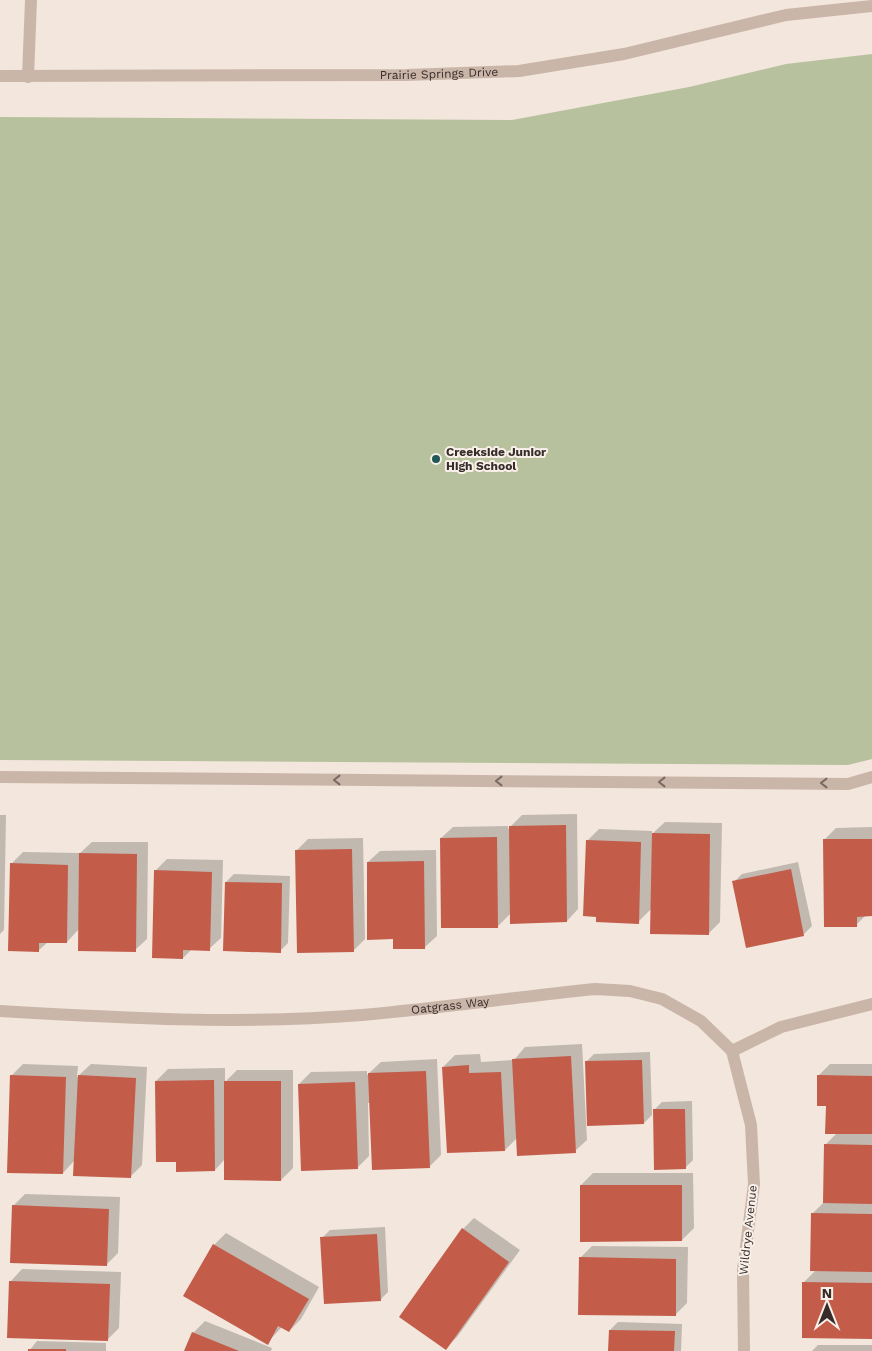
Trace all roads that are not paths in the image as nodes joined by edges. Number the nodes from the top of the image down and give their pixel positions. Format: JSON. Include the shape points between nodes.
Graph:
{"nodes":[{"id":1,"x":31,"y":0,"type":"edge"},
{"id":2,"x":872,"y":6,"type":"edge"},
{"id":3,"x":0,"y":76,"type":"edge"},
{"id":4,"x":28,"y":77,"type":"junction"},
{"id":5,"x":0,"y":777,"type":"edge"},
{"id":6,"x":872,"y":777,"type":"edge"},
{"id":7,"x":872,"y":1004,"type":"edge"},
{"id":8,"x":0,"y":1011,"type":"edge"},
{"id":9,"x":732,"y":1051,"type":"junction"},
{"id":10,"x":744,"y":1351,"type":"edge"}],
"edges":[{"from":1,"to":4,"type":"street"},
{"from":2,"to":4,"type":"street","name":"Prairie Springs Drive","via":[[786,14],[624,54],[519,71],[406,75]]},
{"from":3,"to":4,"type":"street","name":"Prairie Springs Drive"},
{"from":6,"to":5,"type":"street","one_way":true,"via":[[848,784]]},
{"from":7,"to":9,"type":"street","via":[[781,1027]]},
{"from":8,"to":9,"type":"street","name":"Oatgrass Way","via":[[229,1021],[361,1015],[595,989],[630,991],[662,999],[702,1021]]},
{"from":9,"to":10,"type":"street","name":"Wildrye Avenue","via":[[751,1125],[754,1184],[742,1270]]}]}
